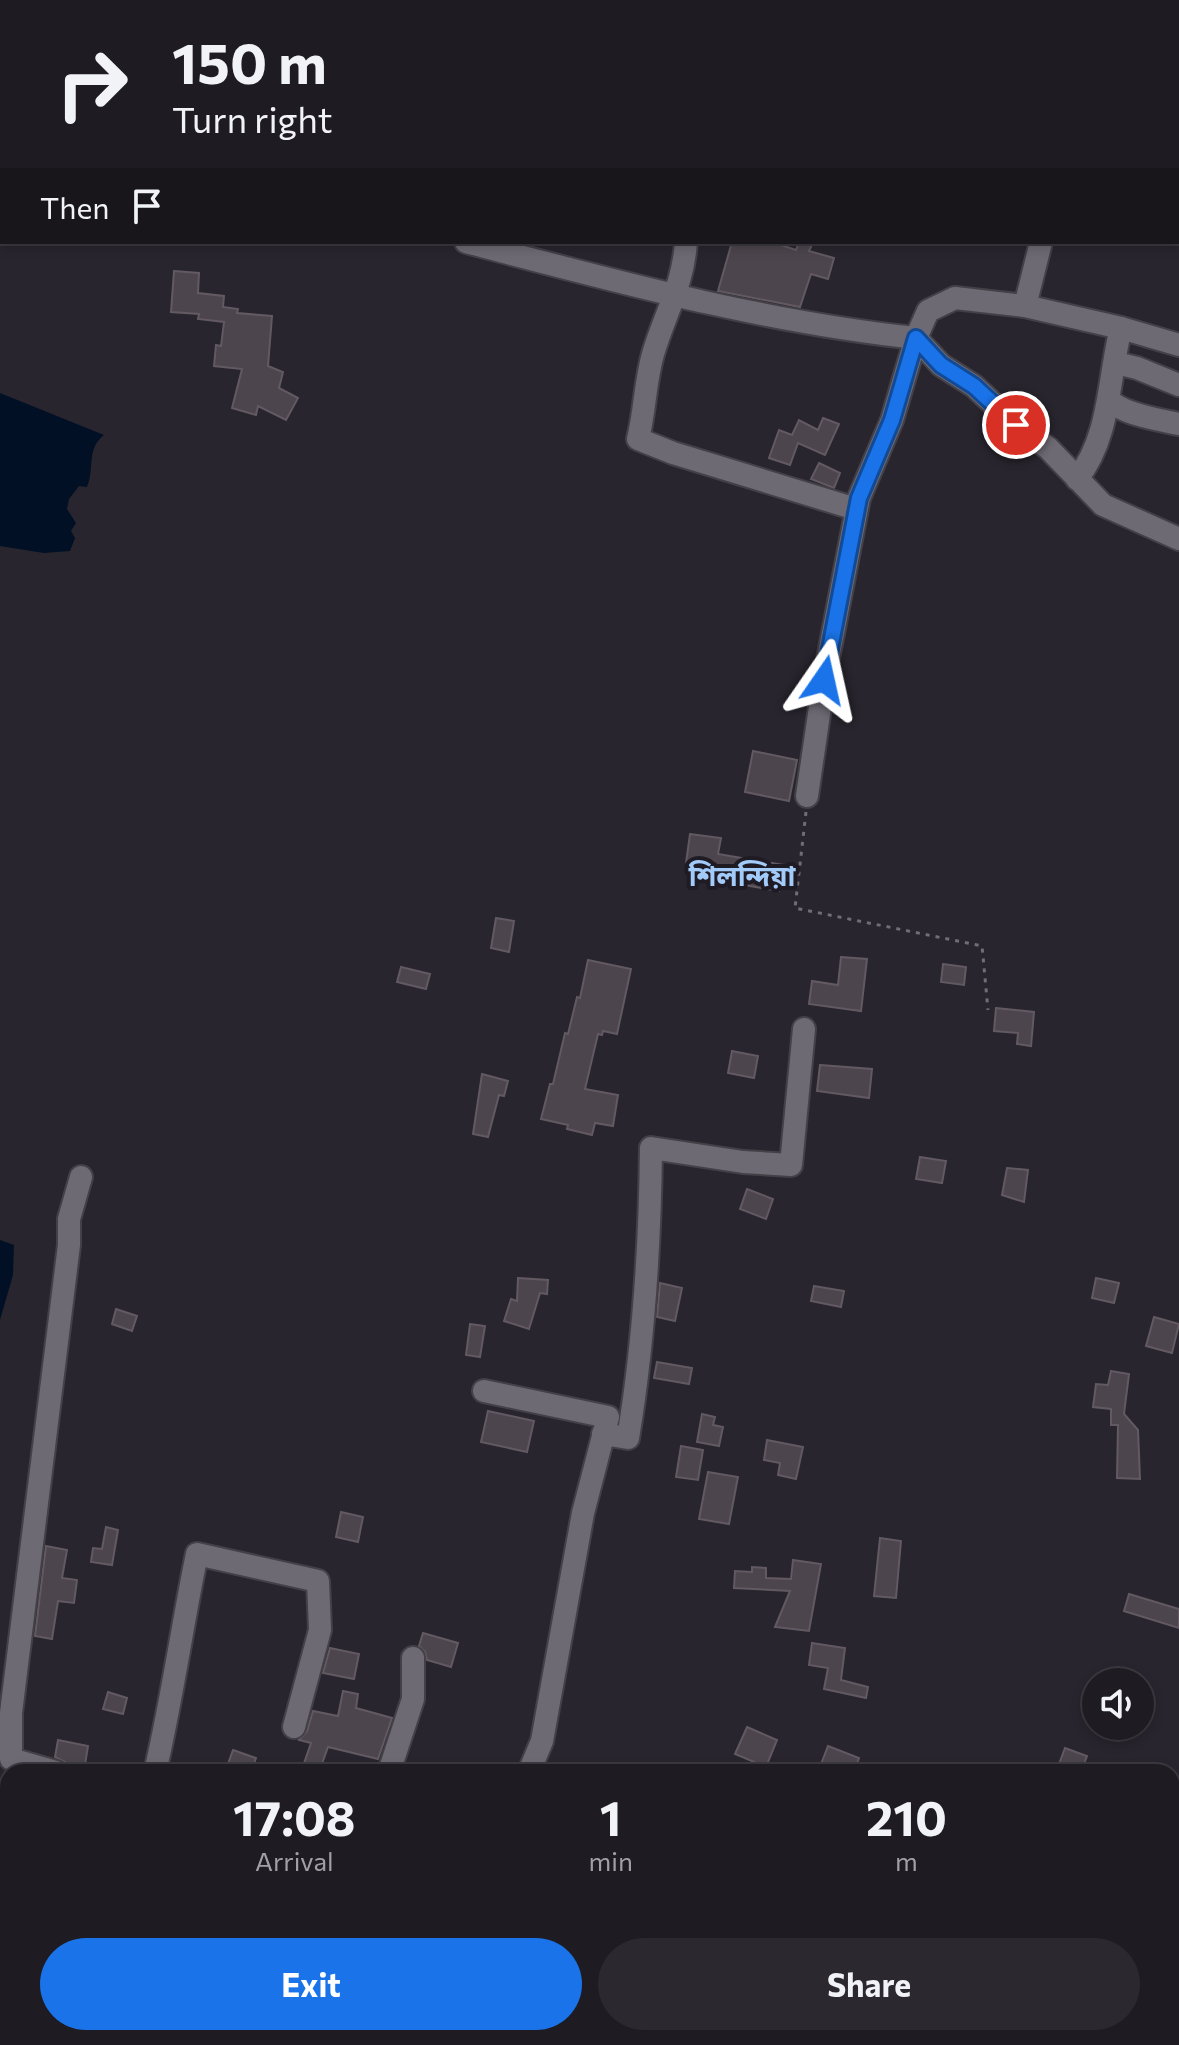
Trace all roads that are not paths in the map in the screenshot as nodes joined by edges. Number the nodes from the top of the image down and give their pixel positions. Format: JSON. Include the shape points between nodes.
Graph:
{"nodes":[{"id":1,"x":474,"y":244,"type":"edge"},
{"id":2,"x":686,"y":244,"type":"edge"},
{"id":3,"x":1040,"y":244,"type":"edge"},
{"id":4,"x":677,"y":295,"type":"junction"},
{"id":5,"x":1025,"y":306,"type":"junction"},
{"id":6,"x":1121,"y":328,"type":"junction"},
{"id":7,"x":916,"y":338,"type":"junction"},
{"id":8,"x":1179,"y":345,"type":"edge"},
{"id":9,"x":1116,"y":363,"type":"junction"},
{"id":10,"x":1179,"y":385,"type":"edge"},
{"id":11,"x":1109,"y":399,"type":"junction"},
{"id":12,"x":1179,"y":424,"type":"edge"},
{"id":13,"x":1077,"y":479,"type":"junction"},
{"id":14,"x":856,"y":509,"type":"junction"},
{"id":15,"x":1179,"y":539,"type":"edge"},
{"id":16,"x":807,"y":796,"type":"road end"},
{"id":17,"x":804,"y":1029,"type":"dead end"},
{"id":18,"x":81,"y":1177,"type":"dead end"},
{"id":19,"x":484,"y":1391,"type":"dead end"},
{"id":20,"x":603,"y":1434,"type":"junction"},
{"id":21,"x":413,"y":1658,"type":"dead end"},
{"id":22,"x":294,"y":1727,"type":"dead end"},
{"id":23,"x":28,"y":1764,"type":"edge"},
{"id":24,"x":157,"y":1764,"type":"edge"},
{"id":25,"x":392,"y":1764,"type":"edge"},
{"id":26,"x":532,"y":1764,"type":"edge"}],
"edges":[{"from":1,"to":4,"type":"street"},
{"from":2,"to":4,"type":"street"},
{"from":3,"to":5,"type":"street"},
{"from":4,"to":7,"type":"street","via":[[772,317]]},
{"from":4,"to":14,"type":"street","via":[[652,357],[638,439]]},
{"from":5,"to":6,"type":"street"},
{"from":5,"to":7,"type":"street","via":[[955,298],[928,311]]},
{"from":6,"to":8,"type":"street"},
{"from":6,"to":9,"type":"street"},
{"from":7,"to":13,"type":"street","via":[[941,365],[1048,448]]},
{"from":7,"to":14,"type":"street","via":[[892,420]]},
{"from":9,"to":10,"type":"street"},
{"from":9,"to":11,"type":"street"},
{"from":11,"to":12,"type":"street","via":[[1127,411]]},
{"from":11,"to":13,"type":"street","via":[[1093,454]]},
{"from":13,"to":15,"type":"street","via":[[1103,505]]},
{"from":14,"to":16,"type":"street"},
{"from":17,"to":20,"type":"street","via":[[791,1165],[651,1148],[638,1377],[628,1438]]},
{"from":18,"to":23,"type":"street","via":[[69,1219],[11,1713],[11,1759]]},
{"from":19,"to":20,"type":"street","via":[[608,1417]]},
{"from":20,"to":26,"type":"street","via":[[583,1513],[542,1741]]},
{"from":21,"to":25,"type":"street","via":[[413,1699]]},
{"from":22,"to":24,"type":"street","via":[[320,1630],[318,1581],[197,1554]]}]}
